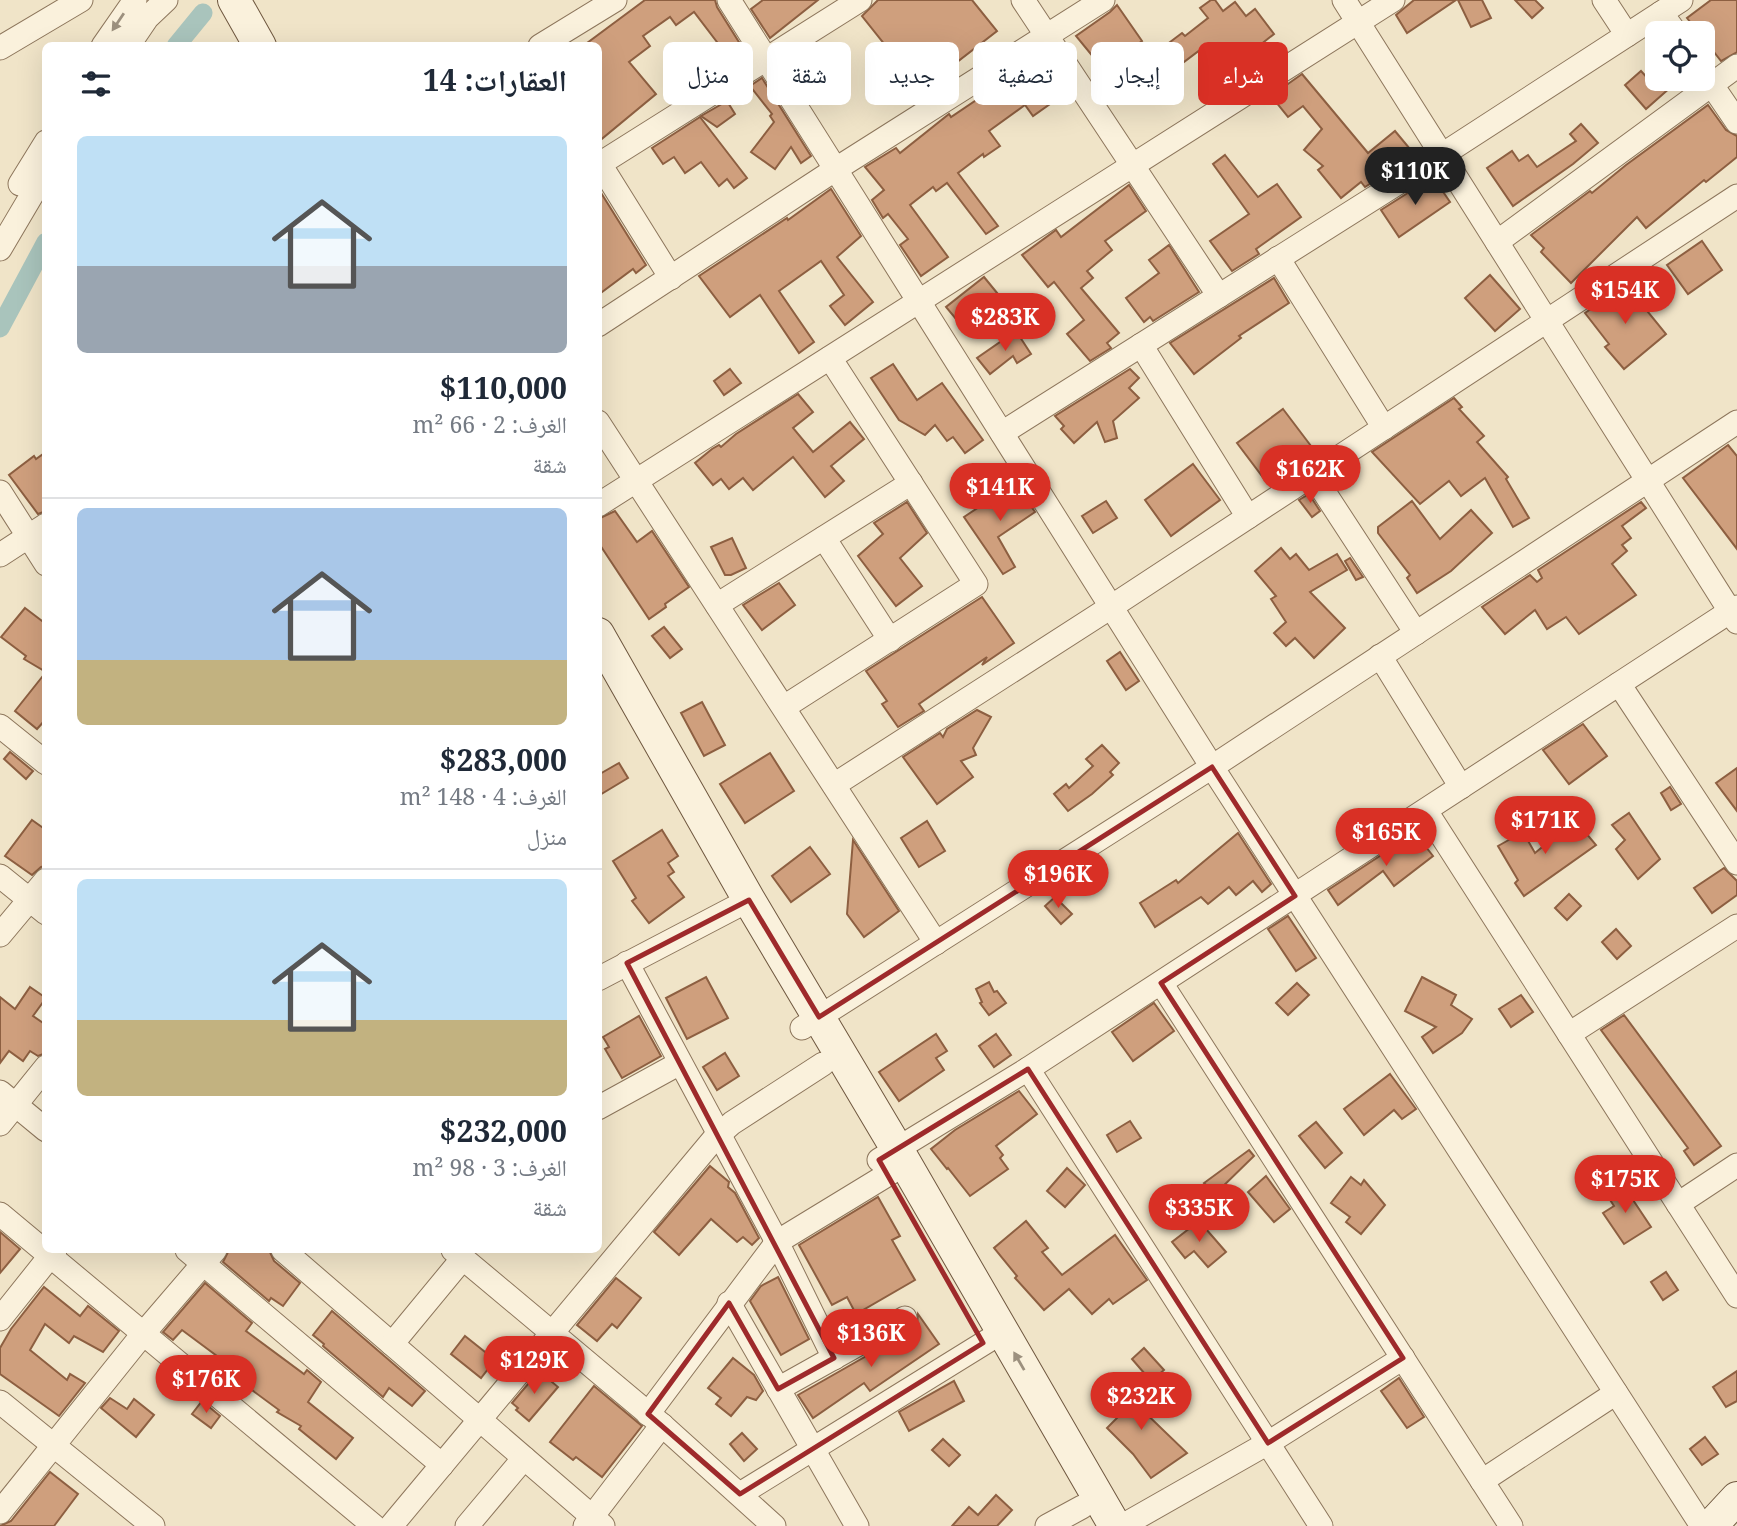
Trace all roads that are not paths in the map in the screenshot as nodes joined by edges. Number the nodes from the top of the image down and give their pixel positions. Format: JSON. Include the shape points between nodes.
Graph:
{"nodes":[{"id":1,"x":81,"y":0,"type":"edge"},
{"id":2,"x":135,"y":0,"type":"edge"},
{"id":3,"x":216,"y":0,"type":"edge"},
{"id":4,"x":234,"y":0,"type":"edge"},
{"id":5,"x":615,"y":0,"type":"edge"},
{"id":6,"x":729,"y":0,"type":"edge"},
{"id":7,"x":860,"y":0,"type":"edge"},
{"id":8,"x":1023,"y":0,"type":"edge"},
{"id":9,"x":1103,"y":0,"type":"edge"},
{"id":10,"x":1344,"y":0,"type":"edge"},
{"id":11,"x":1393,"y":0,"type":"edge"},
{"id":12,"x":1604,"y":0,"type":"edge"},
{"id":13,"x":1681,"y":0,"type":"edge"},
{"id":14,"x":161,"y":1,"type":"edge"},
{"id":15,"x":1661,"y":13,"type":"junction"},
{"id":16,"x":1667,"y":21,"type":"edge"},
{"id":17,"x":1358,"y":23,"type":"junction"},
{"id":18,"x":1627,"y":35,"type":"junction"},
{"id":19,"x":1047,"y":36,"type":"junction"},
{"id":20,"x":106,"y":42,"type":"edge"},
{"id":21,"x":131,"y":42,"type":"edge"},
{"id":22,"x":238,"y":42,"type":"edge"},
{"id":23,"x":258,"y":42,"type":"edge"},
{"id":24,"x":547,"y":42,"type":"edge"},
{"id":25,"x":794,"y":42,"type":"edge"},
{"id":26,"x":0,"y":48,"type":"edge"},
{"id":27,"x":767,"y":59,"type":"joint"},
{"id":28,"x":1737,"y":66,"type":"edge"},
{"id":29,"x":1715,"y":75,"type":"edge"},
{"id":30,"x":1715,"y":90,"type":"edge"},
{"id":31,"x":1690,"y":91,"type":"edge"},
{"id":32,"x":796,"y":105,"type":"edge"},
{"id":33,"x":1737,"y":122,"type":"edge"},
{"id":34,"x":42,"y":149,"type":"edge"},
{"id":35,"x":1442,"y":155,"type":"junction"},
{"id":36,"x":602,"y":163,"type":"edge"},
{"id":37,"x":1133,"y":166,"type":"junction"},
{"id":38,"x":836,"y":169,"type":"junction"},
{"id":39,"x":602,"y":170,"type":"edge"},
{"id":40,"x":42,"y":178,"type":"edge"},
{"id":41,"x":1737,"y":196,"type":"edge"},
{"id":42,"x":0,"y":218,"type":"edge"},
{"id":43,"x":1497,"y":242,"type":"junction"},
{"id":44,"x":0,"y":249,"type":"edge"},
{"id":45,"x":1278,"y":258,"type":"junction"},
{"id":46,"x":671,"y":278,"type":"junction"},
{"id":47,"x":1219,"y":296,"type":"junction"},
{"id":48,"x":919,"y":302,"type":"junction"},
{"id":49,"x":1547,"y":321,"type":"junction"},
{"id":50,"x":602,"y":322,"type":"edge"},
{"id":51,"x":1141,"y":345,"type":"junction"},
{"id":52,"x":830,"y":358,"type":"junction"},
{"id":53,"x":1737,"y":422,"type":"edge"},
{"id":54,"x":602,"y":428,"type":"edge"},
{"id":55,"x":1384,"y":428,"type":"junction"},
{"id":56,"x":1002,"y":433,"type":"junction"},
{"id":57,"x":1313,"y":475,"type":"junction"},
{"id":58,"x":1647,"y":480,"type":"junction"},
{"id":59,"x":637,"y":481,"type":"junction"},
{"id":60,"x":911,"y":483,"type":"junction"},
{"id":61,"x":0,"y":492,"type":"edge"},
{"id":62,"x":602,"y":503,"type":"edge"},
{"id":63,"x":1248,"y":517,"type":"junction"},
{"id":64,"x":37,"y":531,"type":"edge"},
{"id":65,"x":824,"y":538,"type":"junction"},
{"id":66,"x":42,"y":549,"type":"edge"},
{"id":67,"x":0,"y":555,"type":"edge"},
{"id":68,"x":717,"y":604,"type":"junction"},
{"id":69,"x":1111,"y":607,"type":"junction"},
{"id":70,"x":1735,"y":614,"type":"edge"},
{"id":71,"x":1416,"y":632,"type":"junction"},
{"id":72,"x":890,"y":640,"type":"junction"},
{"id":73,"x":602,"y":642,"type":"edge"},
{"id":74,"x":1380,"y":656,"type":"junction"},
{"id":75,"x":602,"y":679,"type":"edge"},
{"id":76,"x":1619,"y":684,"type":"junction"},
{"id":77,"x":783,"y":707,"type":"junction"},
{"id":78,"x":0,"y":726,"type":"edge"},
{"id":79,"x":42,"y":761,"type":"edge"},
{"id":80,"x":1212,"y":767,"type":"junction"},
{"id":81,"x":834,"y":785,"type":"junction"},
{"id":82,"x":1461,"y":787,"type":"junction"},
{"id":83,"x":1426,"y":811,"type":"junction"},
{"id":84,"x":1737,"y":863,"type":"edge"},
{"id":85,"x":0,"y":876,"type":"edge"},
{"id":86,"x":1295,"y":896,"type":"junction"},
{"id":87,"x":740,"y":904,"type":"junction"},
{"id":88,"x":37,"y":906,"type":"edge"},
{"id":89,"x":1737,"y":926,"type":"edge"},
{"id":90,"x":0,"y":935,"type":"edge"},
{"id":91,"x":936,"y":943,"type":"junction"},
{"id":92,"x":627,"y":964,"type":"junction"},
{"id":93,"x":602,"y":977,"type":"edge"},
{"id":94,"x":1161,"y":983,"type":"junction"},
{"id":95,"x":811,"y":1023,"type":"junction"},
{"id":96,"x":1569,"y":1034,"type":"junction"},
{"id":97,"x":680,"y":1063,"type":"junction"},
{"id":98,"x":823,"y":1064,"type":"junction"},
{"id":99,"x":1028,"y":1069,"type":"junction"},
{"id":100,"x":42,"y":1070,"type":"edge"},
{"id":101,"x":8,"y":1098,"type":"edge"},
{"id":102,"x":602,"y":1106,"type":"edge"},
{"id":103,"x":0,"y":1124,"type":"edge"},
{"id":104,"x":42,"y":1127,"type":"edge"},
{"id":105,"x":719,"y":1135,"type":"junction"},
{"id":106,"x":892,"y":1162,"type":"junction"},
{"id":107,"x":1737,"y":1165,"type":"edge"},
{"id":108,"x":1678,"y":1204,"type":"junction"},
{"id":109,"x":0,"y":1214,"type":"edge"},
{"id":110,"x":777,"y":1242,"type":"junction"},
{"id":111,"x":42,"y":1246,"type":"edge"},
{"id":112,"x":52,"y":1253,"type":"edge"},
{"id":113,"x":286,"y":1253,"type":"edge"},
{"id":114,"x":457,"y":1253,"type":"edge"},
{"id":115,"x":459,"y":1253,"type":"edge"},
{"id":116,"x":202,"y":1254,"type":"edge"},
{"id":117,"x":1737,"y":1296,"type":"edge"},
{"id":118,"x":729,"y":1303,"type":"junction"},
{"id":119,"x":905,"y":1318,"type":"dead end"},
{"id":120,"x":0,"y":1319,"type":"edge"},
{"id":121,"x":143,"y":1334,"type":"junction"},
{"id":122,"x":551,"y":1334,"type":"junction"},
{"id":123,"x":993,"y":1338,"type":"junction"},
{"id":124,"x":392,"y":1344,"type":"junction"},
{"id":125,"x":834,"y":1358,"type":"junction"},
{"id":126,"x":1403,"y":1358,"type":"junction"},
{"id":127,"x":778,"y":1389,"type":"junction"},
{"id":128,"x":1616,"y":1393,"type":"junction"},
{"id":129,"x":0,"y":1402,"type":"edge"},
{"id":130,"x":479,"y":1419,"type":"junction"},
{"id":131,"x":655,"y":1420,"type":"junction"},
{"id":132,"x":1268,"y":1443,"type":"junction"},
{"id":133,"x":53,"y":1445,"type":"junction"},
{"id":134,"x":813,"y":1448,"type":"junction"},
{"id":135,"x":524,"y":1458,"type":"junction"},
{"id":136,"x":442,"y":1465,"type":"junction"},
{"id":137,"x":1482,"y":1481,"type":"junction"},
{"id":138,"x":740,"y":1494,"type":"junction"},
{"id":139,"x":1737,"y":1499,"type":"edge"},
{"id":140,"x":0,"y":1512,"type":"edge"},
{"id":141,"x":1088,"y":1517,"type":"edge"},
{"id":142,"x":593,"y":1523,"type":"edge"},
{"id":143,"x":153,"y":1526,"type":"edge"},
{"id":144,"x":374,"y":1526,"type":"edge"},
{"id":145,"x":391,"y":1526,"type":"edge"},
{"id":146,"x":467,"y":1526,"type":"edge"},
{"id":147,"x":774,"y":1526,"type":"edge"},
{"id":148,"x":857,"y":1526,"type":"edge"},
{"id":149,"x":1047,"y":1526,"type":"edge"},
{"id":150,"x":1115,"y":1526,"type":"edge"},
{"id":151,"x":1122,"y":1526,"type":"edge"},
{"id":152,"x":1321,"y":1526,"type":"edge"},
{"id":153,"x":1511,"y":1526,"type":"edge"},
{"id":154,"x":1702,"y":1526,"type":"edge"},
{"id":155,"x":1712,"y":1526,"type":"edge"}],
"edges":[{"from":1,"to":26,"type":"street"},
{"from":2,"to":20,"type":"street","one_way":true},
{"from":3,"to":22,"type":"main road"},
{"from":4,"to":23,"type":"main road"},
{"from":5,"to":24,"type":"street"},
{"from":6,"to":27,"type":"street"},
{"from":7,"to":25,"type":"street"},
{"from":8,"to":19,"type":"street"},
{"from":9,"to":19,"type":"street"},
{"from":10,"to":17,"type":"street"},
{"from":11,"to":17,"type":"street"},
{"from":12,"to":18,"type":"street"},
{"from":13,"to":15,"type":"street"},
{"from":14,"to":21,"type":"street"},
{"from":15,"to":16,"type":"street"},
{"from":15,"to":18,"type":"street"},
{"from":17,"to":35,"type":"street"},
{"from":17,"to":37,"type":"street"},
{"from":18,"to":35,"type":"street"},
{"from":19,"to":37,"type":"street"},
{"from":19,"to":38,"type":"street"},
{"from":27,"to":36,"type":"street"},
{"from":28,"to":29,"type":"street"},
{"from":30,"to":33,"type":"street"},
{"from":31,"to":43,"type":"street"},
{"from":32,"to":38,"type":"street"},
{"from":34,"to":42,"type":"street"},
{"from":35,"to":43,"type":"street"},
{"from":35,"to":45,"type":"street"},
{"from":37,"to":47,"type":"street"},
{"from":37,"to":48,"type":"street"},
{"from":38,"to":46,"type":"street"},
{"from":38,"to":48,"type":"street"},
{"from":39,"to":46,"type":"street"},
{"from":40,"to":44,"type":"street"},
{"from":41,"to":49,"type":"street"},
{"from":43,"to":49,"type":"street"},
{"from":45,"to":47,"type":"street"},
{"from":45,"to":55,"type":"street"},
{"from":46,"to":50,"type":"street"},
{"from":47,"to":51,"type":"street"},
{"from":48,"to":52,"type":"street"},
{"from":48,"to":56,"type":"street"},
{"from":49,"to":55,"type":"street"},
{"from":49,"to":58,"type":"street"},
{"from":51,"to":56,"type":"street"},
{"from":51,"to":63,"type":"street"},
{"from":52,"to":59,"type":"street"},
{"from":52,"to":60,"type":"street"},
{"from":53,"to":58,"type":"street"},
{"from":54,"to":59,"type":"street"},
{"from":55,"to":57,"type":"street"},
{"from":56,"to":69,"type":"street"},
{"from":57,"to":63,"type":"street"},
{"from":57,"to":71,"type":"street"},
{"from":58,"to":70,"type":"street"},
{"from":58,"to":71,"type":"street"},
{"from":59,"to":62,"type":"street"},
{"from":59,"to":68,"type":"street"},
{"from":60,"to":65,"type":"street"},
{"from":60,"to":72,"type":"street","via":[[976,584]]},
{"from":61,"to":64,"type":"street"},
{"from":63,"to":69,"type":"street"},
{"from":64,"to":66,"type":"street"},
{"from":64,"to":67,"type":"street"},
{"from":65,"to":68,"type":"street"},
{"from":65,"to":72,"type":"street"},
{"from":68,"to":77,"type":"street"},
{"from":69,"to":80,"type":"street"},
{"from":69,"to":81,"type":"street"},
{"from":70,"to":76,"type":"street"},
{"from":71,"to":74,"type":"street"},
{"from":72,"to":77,"type":"street"},
{"from":73,"to":87,"type":"main road"},
{"from":74,"to":80,"type":"street"},
{"from":74,"to":82,"type":"street"},
{"from":75,"to":87,"type":"main road"},
{"from":76,"to":82,"type":"street"},
{"from":76,"to":84,"type":"street"},
{"from":77,"to":81,"type":"street"},
{"from":78,"to":79,"type":"street"},
{"from":80,"to":86,"type":"street"},
{"from":80,"to":91,"type":"street"},
{"from":81,"to":91,"type":"street"},
{"from":82,"to":83,"type":"street"},
{"from":83,"to":86,"type":"street"},
{"from":83,"to":96,"type":"street"},
{"from":85,"to":88,"type":"street"},
{"from":86,"to":94,"type":"street"},
{"from":86,"to":128,"type":"street"},
{"from":87,"to":92,"type":"street"},
{"from":87,"to":95,"type":"main road"},
{"from":88,"to":90,"type":"street"},
{"from":89,"to":96,"type":"street"},
{"from":91,"to":95,"type":"street"},
{"from":92,"to":93,"type":"street"},
{"from":92,"to":97,"type":"street"},
{"from":94,"to":99,"type":"street"},
{"from":94,"to":126,"type":"street"},
{"from":95,"to":98,"type":"main road"},
{"from":95,"to":106,"type":"main road"},
{"from":96,"to":108,"type":"street"},
{"from":97,"to":102,"type":"street"},
{"from":97,"to":105,"type":"street"},
{"from":98,"to":105,"type":"street"},
{"from":98,"to":106,"type":"main road"},
{"from":99,"to":106,"type":"street"},
{"from":99,"to":132,"type":"street"},
{"from":100,"to":101,"type":"street"},
{"from":101,"to":103,"type":"street"},
{"from":101,"to":104,"type":"street"},
{"from":105,"to":110,"type":"street"},
{"from":105,"to":122,"type":"street"},
{"from":106,"to":110,"type":"street"},
{"from":106,"to":123,"type":"main road"},
{"from":107,"to":108,"type":"street"},
{"from":108,"to":117,"type":"street"},
{"from":109,"to":111,"type":"street"},
{"from":110,"to":118,"type":"street"},
{"from":110,"to":125,"type":"street"},
{"from":112,"to":120,"type":"street"},
{"from":112,"to":121,"type":"street"},
{"from":113,"to":124,"type":"street"},
{"from":114,"to":124,"type":"street"},
{"from":115,"to":122,"type":"street"},
{"from":116,"to":121,"type":"street"},
{"from":116,"to":136,"type":"street"},
{"from":118,"to":127,"type":"street"},
{"from":118,"to":131,"type":"street"},
{"from":119,"to":125,"type":"street"},
{"from":121,"to":133,"type":"street"},
{"from":121,"to":144,"type":"street"},
{"from":122,"to":130,"type":"street"},
{"from":122,"to":131,"type":"street"},
{"from":123,"to":134,"type":"street"},
{"from":123,"to":141,"type":"main road"},
{"from":150,"to":123,"type":"main road","one_way":true},
{"from":124,"to":130,"type":"street"},
{"from":125,"to":127,"type":"street"},
{"from":126,"to":132,"type":"street"},
{"from":126,"to":137,"type":"street"},
{"from":127,"to":134,"type":"street"},
{"from":128,"to":137,"type":"street"},
{"from":128,"to":154,"type":"street"},
{"from":129,"to":133,"type":"street"},
{"from":130,"to":135,"type":"street"},
{"from":130,"to":136,"type":"street"},
{"from":131,"to":138,"type":"street"},
{"from":131,"to":142,"type":"street"},
{"from":132,"to":151,"type":"street"},
{"from":132,"to":152,"type":"street"},
{"from":133,"to":140,"type":"street"},
{"from":133,"to":143,"type":"street"},
{"from":134,"to":138,"type":"street"},
{"from":134,"to":148,"type":"street"},
{"from":135,"to":142,"type":"street"},
{"from":135,"to":146,"type":"street"},
{"from":136,"to":145,"type":"street"},
{"from":137,"to":153,"type":"street"},
{"from":138,"to":147,"type":"street"},
{"from":139,"to":155,"type":"main road"},
{"from":141,"to":149,"type":"street"}]}
